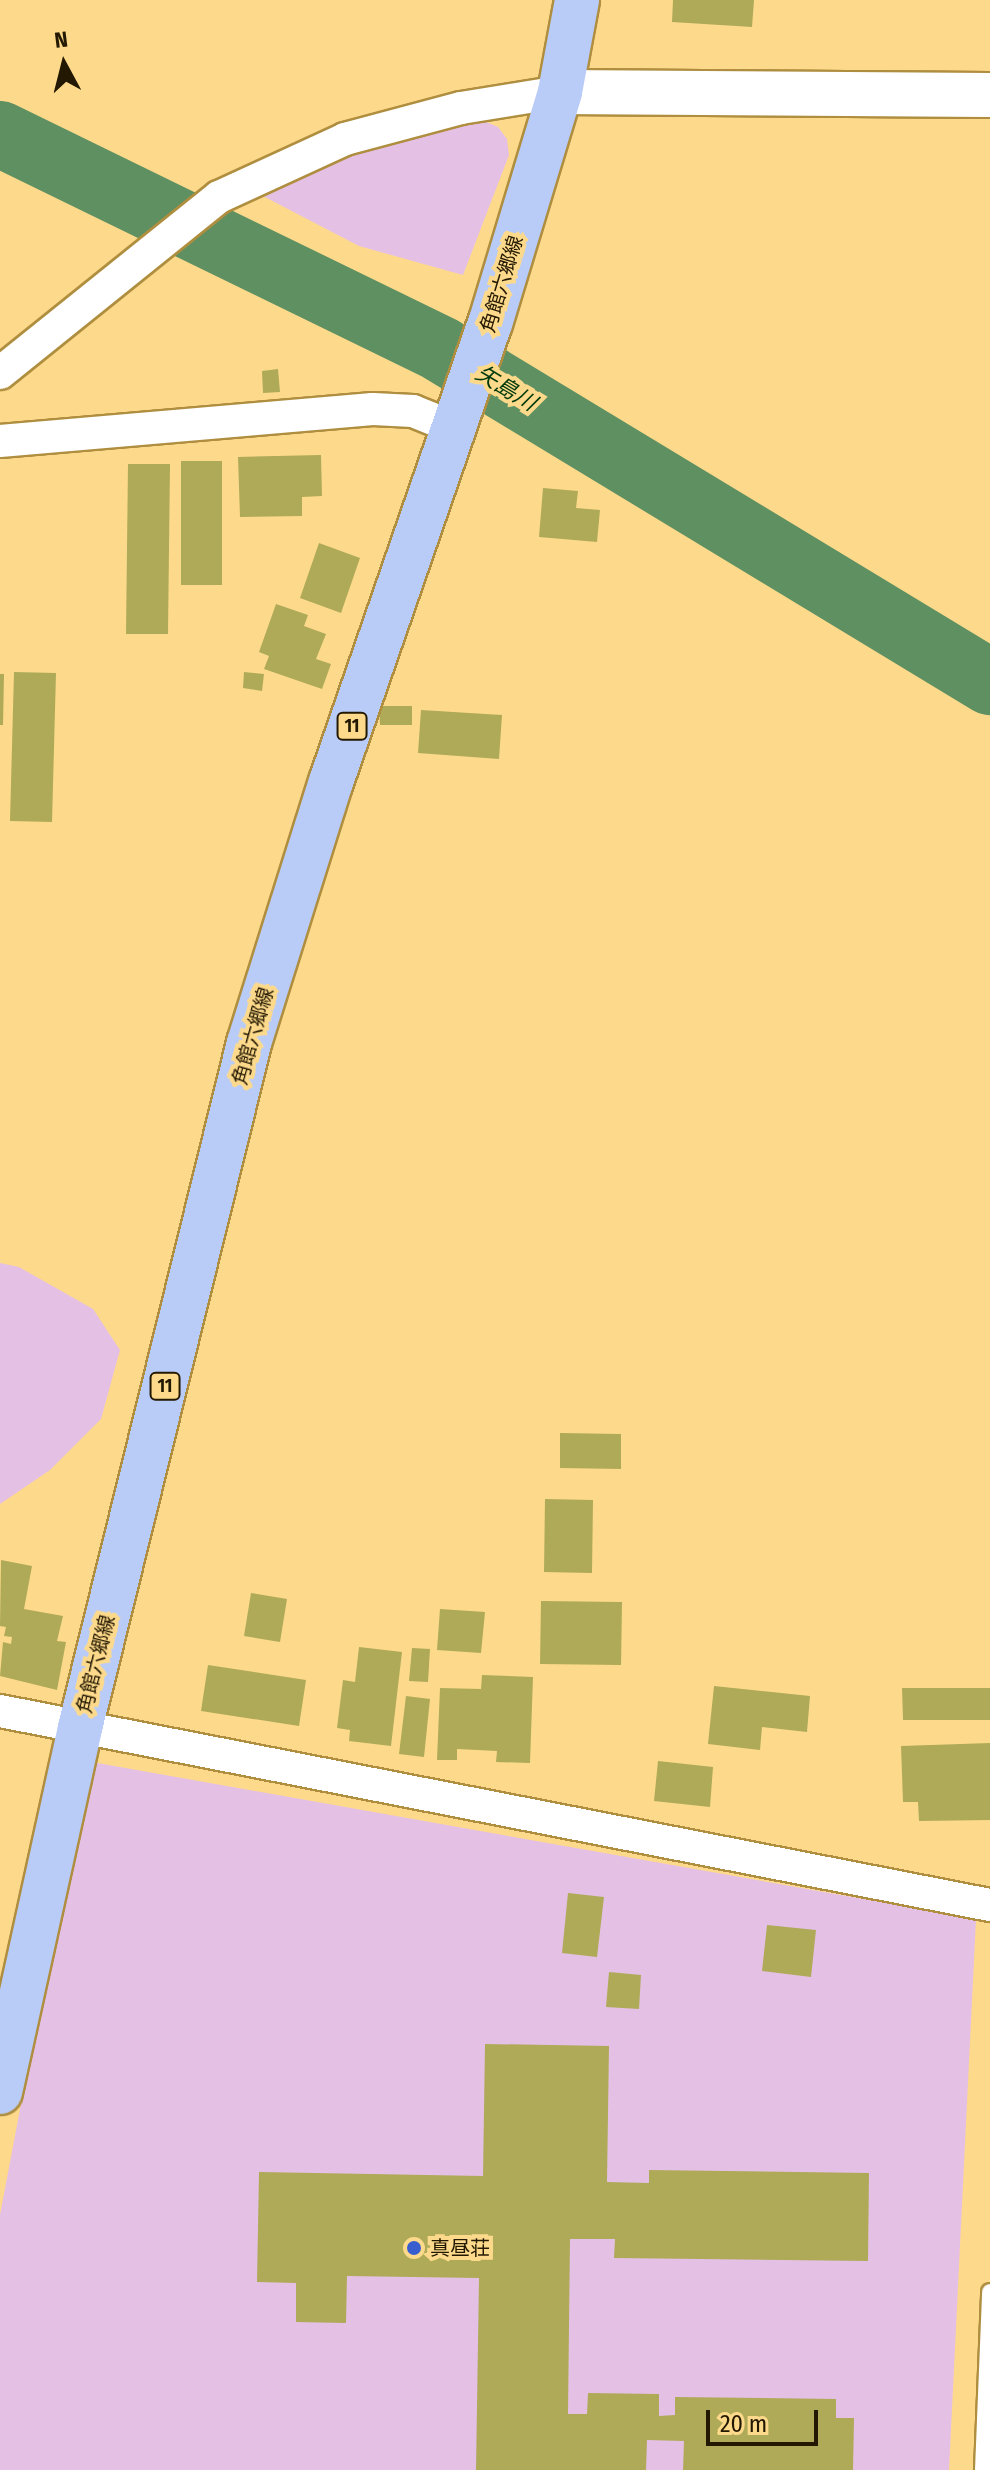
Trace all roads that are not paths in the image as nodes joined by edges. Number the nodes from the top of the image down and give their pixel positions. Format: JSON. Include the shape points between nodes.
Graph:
{"nodes":[{"id":1,"x":577,"y":0,"type":"edge"},
{"id":2,"x":560,"y":92,"type":"junction"},
{"id":3,"x":990,"y":95,"type":"edge"},
{"id":4,"x":0,"y":373,"type":"edge"},
{"id":5,"x":458,"y":419,"type":"junction"},
{"id":6,"x":0,"y":441,"type":"edge"},
{"id":7,"x":0,"y":1711,"type":"edge"},
{"id":8,"x":80,"y":1728,"type":"junction"},
{"id":9,"x":990,"y":1905,"type":"edge"},
{"id":10,"x":0,"y":2092,"type":"edge"},
{"id":11,"x":990,"y":2292,"type":"edge"},
{"id":12,"x":983,"y":2470,"type":"edge"}],
"edges":[{"from":1,"to":2,"type":"main road","name":"角館六郷線","number":"11"},
{"from":2,"to":3,"type":"street"},
{"from":2,"to":4,"type":"street","via":[[461,108],[345,139],[219,197]]},
{"from":2,"to":5,"type":"main road","name":"角館六郷線","number":"11"},
{"from":5,"to":6,"type":"street","via":[[373,409]]},
{"from":5,"to":8,"type":"main road","name":"角館六郷線","number":"11","via":[[331,782],[249,1043]]},
{"from":7,"to":8,"type":"street"},
{"from":8,"to":9,"type":"street"},
{"from":8,"to":10,"type":"main road","name":"角館六郷線","number":"11"},
{"from":11,"to":12,"type":"lane"}]}
